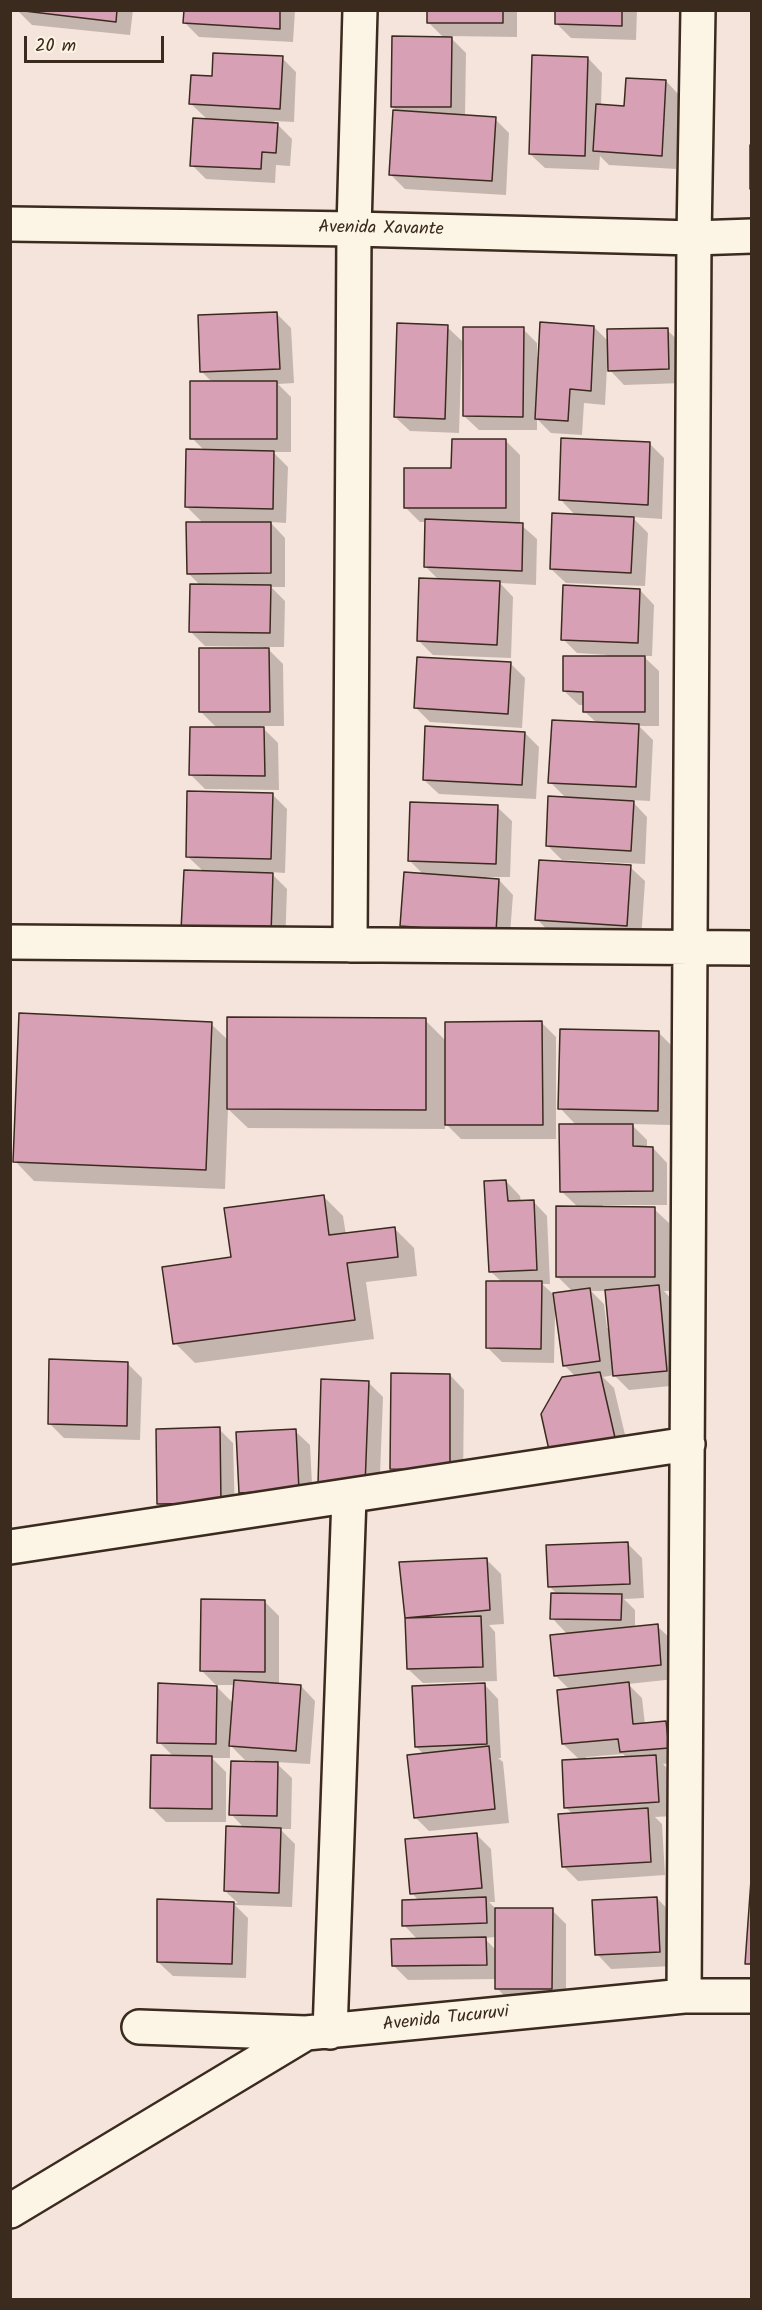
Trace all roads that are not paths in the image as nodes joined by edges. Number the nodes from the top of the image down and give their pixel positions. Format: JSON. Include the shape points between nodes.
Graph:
{"nodes":[{"id":1,"x":360,"y":10,"type":"edge"},
{"id":2,"x":698,"y":10,"type":"edge"},
{"id":3,"x":10,"y":224,"type":"edge"},
{"id":4,"x":354,"y":229,"type":"junction"},
{"id":5,"x":752,"y":236,"type":"edge"},
{"id":6,"x":694,"y":238,"type":"junction"},
{"id":7,"x":10,"y":942,"type":"edge"},
{"id":8,"x":350,"y":945,"type":"junction"},
{"id":9,"x":691,"y":947,"type":"junction"},
{"id":10,"x":752,"y":948,"type":"edge"},
{"id":11,"x":688,"y":1444,"type":"junction"},
{"id":12,"x":350,"y":1497,"type":"junction"},
{"id":13,"x":10,"y":1547,"type":"edge"},
{"id":14,"x":684,"y":1996,"type":"junction"},
{"id":15,"x":752,"y":1996,"type":"edge"},
{"id":16,"x":139,"y":2027,"type":"dead end"},
{"id":17,"x":318,"y":2032,"type":"junction"},
{"id":18,"x":10,"y":2211,"type":"edge"}],
"edges":[{"from":1,"to":4,"type":"street"},
{"from":2,"to":6,"type":"street"},
{"from":3,"to":4,"type":"street","name":"Avenida Xavante"},
{"from":4,"to":6,"type":"street","name":"Avenida Xavante"},
{"from":4,"to":8,"type":"street"},
{"from":5,"to":6,"type":"street","name":"Avenida Xavante"},
{"from":6,"to":9,"type":"street"},
{"from":7,"to":8,"type":"street"},
{"from":8,"to":9,"type":"street"},
{"from":9,"to":10,"type":"street"},
{"from":9,"to":11,"type":"street"},
{"from":11,"to":12,"type":"street"},
{"from":11,"to":14,"type":"street"},
{"from":12,"to":13,"type":"street"},
{"from":12,"to":17,"type":"street"},
{"from":14,"to":15,"type":"street","name":"Avenida Tucuruvi"},
{"from":14,"to":17,"type":"street","name":"Avenida Tucuruvi"},
{"from":16,"to":17,"type":"street","name":"Avenida Tucuruvi"},
{"from":17,"to":18,"type":"street"}]}
